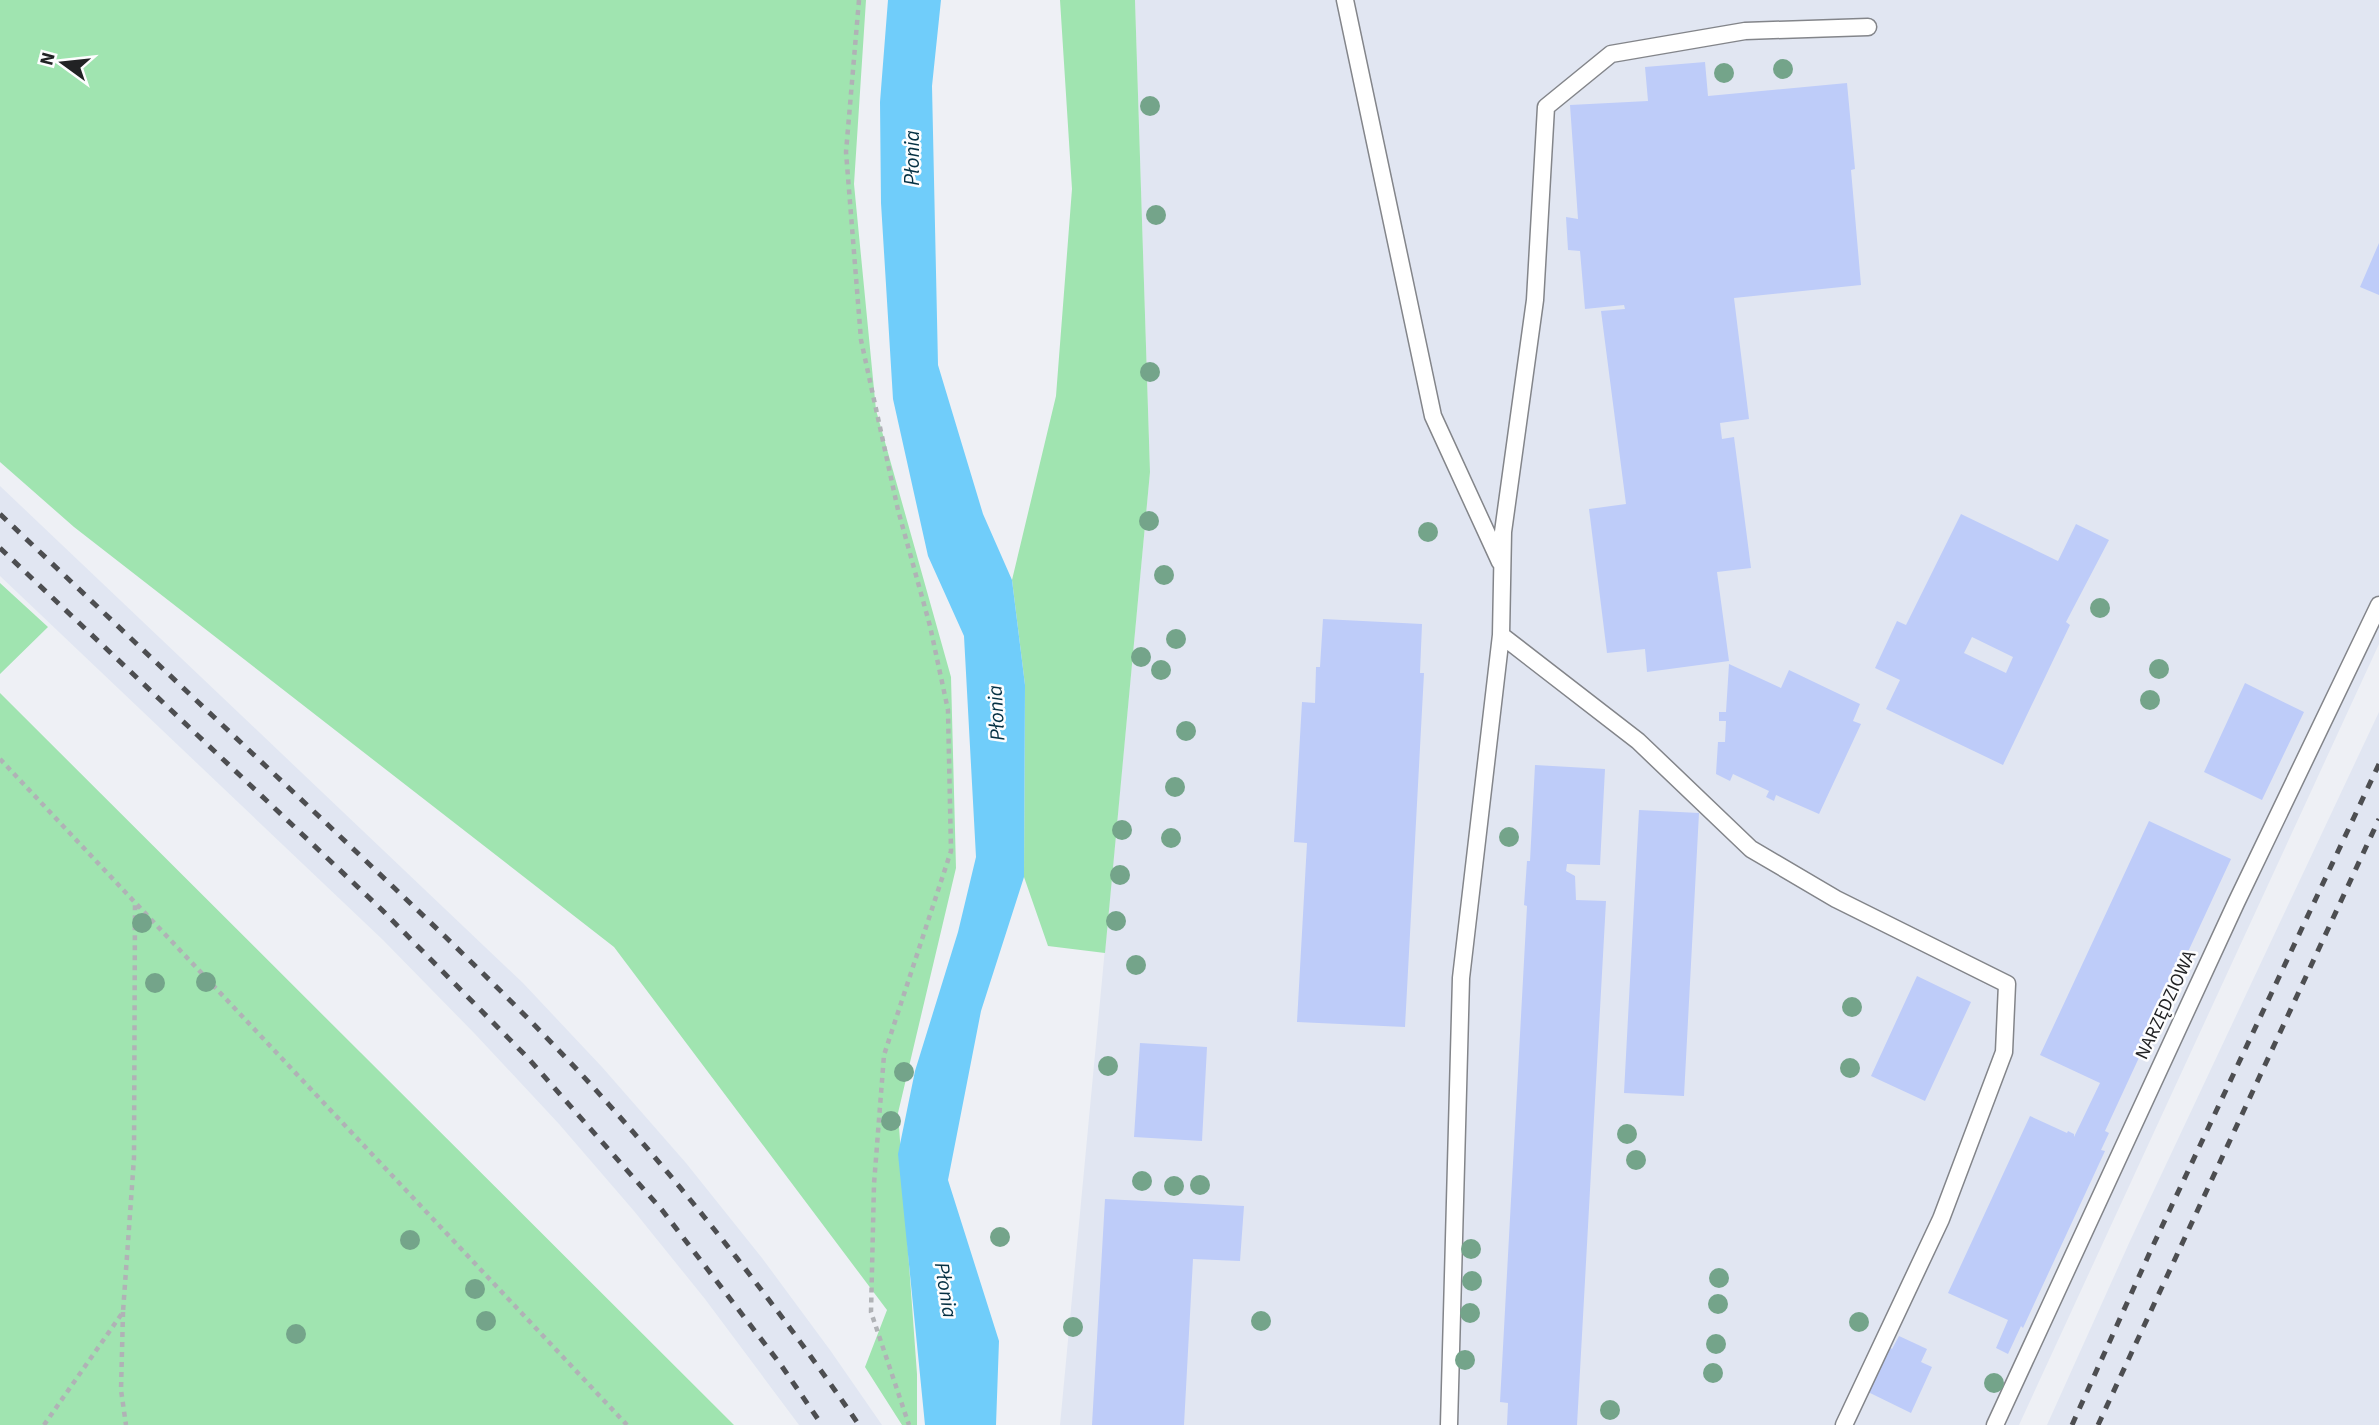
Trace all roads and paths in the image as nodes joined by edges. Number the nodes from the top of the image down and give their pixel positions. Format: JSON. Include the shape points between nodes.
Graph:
{"nodes":[{"id":1,"x":859,"y":0,"type":"edge"},
{"id":2,"x":1345,"y":0,"type":"edge"},
{"id":3,"x":1868,"y":27,"type":"dead end"},
{"id":4,"x":1502,"y":568,"type":"junction"},
{"id":5,"x":2379,"y":605,"type":"edge"},
{"id":6,"x":1501,"y":635,"type":"junction"},
{"id":7,"x":0,"y":759,"type":"edge"},
{"id":8,"x":135,"y":902,"type":"junction"},
{"id":9,"x":124,"y":1312,"type":"junction"},
{"id":10,"x":44,"y":1425,"type":"edge"},
{"id":11,"x":126,"y":1425,"type":"edge"},
{"id":12,"x":626,"y":1425,"type":"edge"},
{"id":13,"x":909,"y":1425,"type":"edge"},
{"id":14,"x":1448,"y":1425,"type":"edge"},
{"id":15,"x":1844,"y":1425,"type":"edge"},
{"id":16,"x":1995,"y":1425,"type":"edge"}],
"edges":[{"from":1,"to":13,"type":"path","via":[[846,152],[861,340],[948,710],[951,851],[884,1055],[874,1184],[871,1311]]},
{"from":2,"to":4,"type":"lane","via":[[1433,416]]},
{"from":3,"to":4,"type":"lane","via":[[1745,31],[1611,54],[1546,107],[1535,300]]},
{"from":4,"to":6,"type":"lane"},
{"from":5,"to":16,"type":"lane","name":"NARZĘDZIOWA"},
{"from":6,"to":14,"type":"lane","via":[[1461,978]]},
{"from":6,"to":15,"type":"lane","via":[[1638,741],[1751,849],[1836,899],[2007,984],[2004,1052],[1941,1219]]},
{"from":7,"to":8,"type":"path"},
{"from":8,"to":9,"type":"path","via":[[134,1158]]},
{"from":8,"to":12,"type":"path"},
{"from":9,"to":10,"type":"path"},
{"from":9,"to":11,"type":"path","via":[[121,1390]]}]}
